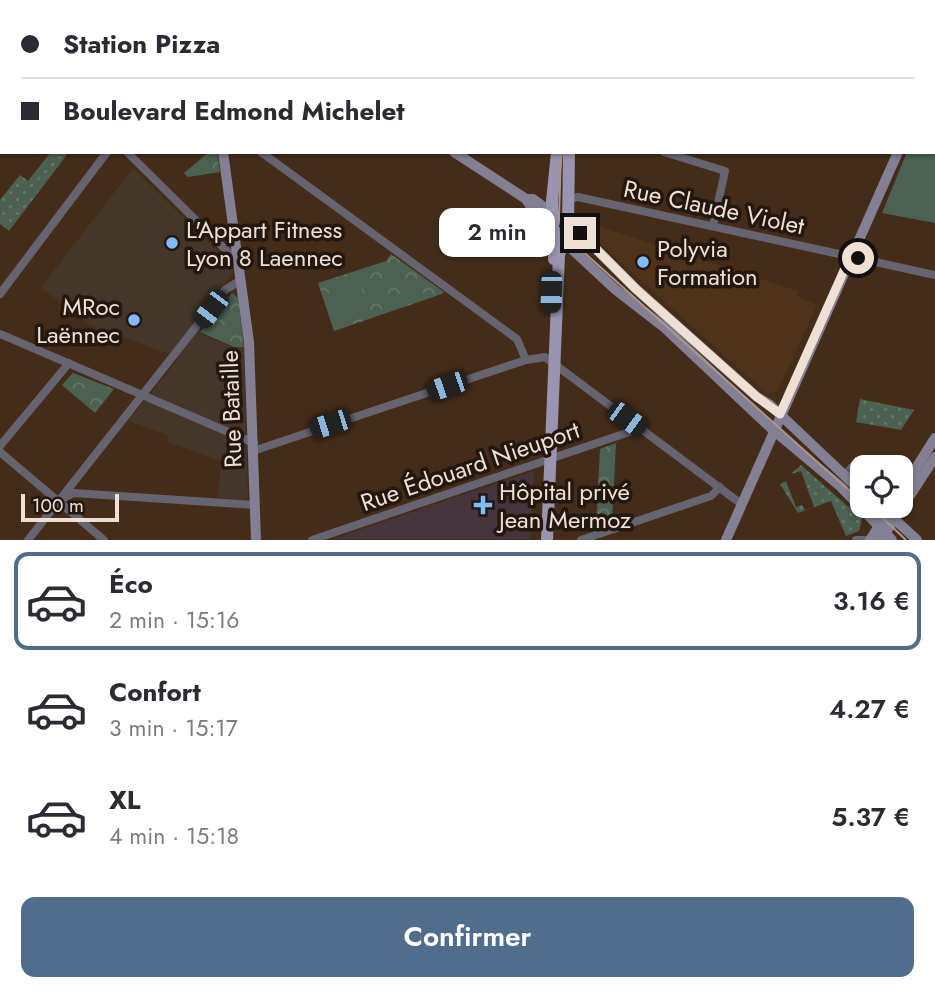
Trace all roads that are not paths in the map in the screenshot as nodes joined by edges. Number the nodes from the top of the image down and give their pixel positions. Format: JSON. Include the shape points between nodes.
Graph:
{"nodes":[{"id":1,"x":105,"y":154,"type":"edge"},
{"id":2,"x":129,"y":154,"type":"edge"},
{"id":3,"x":223,"y":154,"type":"edge"},
{"id":4,"x":264,"y":154,"type":"edge"},
{"id":5,"x":456,"y":154,"type":"edge"},
{"id":6,"x":557,"y":154,"type":"edge"},
{"id":7,"x":569,"y":154,"type":"edge"},
{"id":8,"x":670,"y":154,"type":"edge"},
{"id":9,"x":897,"y":154,"type":"edge"},
{"id":10,"x":526,"y":199,"type":"junction"},
{"id":11,"x":569,"y":199,"type":"junction"},
{"id":12,"x":552,"y":213,"type":"junction"},
{"id":13,"x":568,"y":225,"type":"junction"},
{"id":14,"x":713,"y":226,"type":"junction"},
{"id":15,"x":554,"y":228,"type":"junction"},
{"id":16,"x":236,"y":240,"type":"junction"},
{"id":17,"x":565,"y":242,"type":"junction"},
{"id":18,"x":219,"y":243,"type":"junction"},
{"id":19,"x":850,"y":257,"type":"junction"},
{"id":20,"x":239,"y":263,"type":"junction"},
{"id":21,"x":935,"y":275,"type":"edge"},
{"id":22,"x":241,"y":280,"type":"junction"},
{"id":23,"x":0,"y":294,"type":"edge"},
{"id":24,"x":0,"y":334,"type":"edge"},
{"id":25,"x":526,"y":360,"type":"junction"},
{"id":26,"x":552,"y":362,"type":"junction"},
{"id":27,"x":69,"y":363,"type":"junction"},
{"id":28,"x":145,"y":396,"type":"junction"},
{"id":29,"x":780,"y":414,"type":"junction"},
{"id":30,"x":641,"y":429,"type":"junction"},
{"id":31,"x":773,"y":430,"type":"junction"},
{"id":32,"x":935,"y":438,"type":"edge"},
{"id":33,"x":0,"y":446,"type":"edge"},
{"id":34,"x":255,"y":447,"type":"junction"},
{"id":35,"x":0,"y":452,"type":"edge"},
{"id":36,"x":548,"y":460,"type":"junction"},
{"id":37,"x":929,"y":460,"type":"edge"},
{"id":38,"x":850,"y":470,"type":"edge"},
{"id":39,"x":844,"y":476,"type":"junction"},
{"id":40,"x":913,"y":478,"type":"edge"},
{"id":41,"x":913,"y":480,"type":"edge"},
{"id":42,"x":850,"y":481,"type":"edge"},
{"id":43,"x":720,"y":487,"type":"junction"},
{"id":44,"x":58,"y":502,"type":"junction"},
{"id":45,"x":740,"y":503,"type":"junction"},
{"id":46,"x":256,"y":505,"type":"junction"},
{"id":47,"x":896,"y":518,"type":"edge"},
{"id":48,"x":884,"y":535,"type":"edge"},
{"id":49,"x":28,"y":540,"type":"edge"},
{"id":50,"x":104,"y":540,"type":"edge"},
{"id":51,"x":256,"y":540,"type":"edge"},
{"id":52,"x":312,"y":540,"type":"edge"},
{"id":53,"x":545,"y":540,"type":"edge"},
{"id":54,"x":581,"y":540,"type":"edge"},
{"id":55,"x":726,"y":540,"type":"edge"},
{"id":56,"x":856,"y":540,"type":"edge"},
{"id":57,"x":868,"y":540,"type":"edge"},
{"id":58,"x":917,"y":540,"type":"edge"}],
"edges":[{"from":1,"to":23,"type":"street"},
{"from":2,"to":18,"type":"street"},
{"from":3,"to":16,"type":"street","name":"Rue Bataille"},
{"from":4,"to":25,"type":"street","via":[[517,339]]},
{"from":5,"to":10,"type":"street"},
{"from":6,"to":12,"type":"main road"},
{"from":7,"to":11,"type":"main road"},
{"from":8,"to":14,"type":"street","via":[[725,171]]},
{"from":9,"to":19,"type":"street"},
{"from":10,"to":12,"type":"street"},
{"from":10,"to":15,"type":"street"},
{"from":11,"to":13,"type":"main road"},
{"from":11,"to":14,"type":"street","name":"Rue Claude Violet","via":[[578,197]]},
{"from":12,"to":13,"type":"street"},
{"from":12,"to":15,"type":"main road"},
{"from":13,"to":17,"type":"main road"},
{"from":13,"to":29,"type":"street"},
{"from":14,"to":19,"type":"street","name":"Rue Claude Violet"},
{"from":15,"to":17,"type":"street"},
{"from":15,"to":26,"type":"main road"},
{"from":16,"to":18,"type":"street"},
{"from":16,"to":20,"type":"street","name":"Rue Bataille"},
{"from":17,"to":26,"type":"main road","via":[[559,255]]},
{"from":17,"to":31,"type":"street","via":[[615,290],[682,343]]},
{"from":18,"to":20,"type":"street"},
{"from":19,"to":21,"type":"street","name":"Rue Claude Violet"},
{"from":19,"to":29,"type":"street"},
{"from":20,"to":22,"type":"street","name":"Rue Bataille"},
{"from":22,"to":28,"type":"street","via":[[225,290]]},
{"from":22,"to":34,"type":"street","name":"Rue Bataille","via":[[250,342]]},
{"from":24,"to":27,"type":"street"},
{"from":25,"to":26,"type":"street","via":[[539,356]]},
{"from":25,"to":34,"type":"street"},
{"from":26,"to":30,"type":"street"},
{"from":26,"to":36,"type":"main road"},
{"from":27,"to":28,"type":"street"},
{"from":27,"to":33,"type":"street"},
{"from":28,"to":34,"type":"street"},
{"from":28,"to":44,"type":"street"},
{"from":29,"to":31,"type":"street"},
{"from":29,"to":39,"type":"street"},
{"from":30,"to":36,"type":"street","name":"Rue Édouard Nieuport"},
{"from":30,"to":43,"type":"street"},
{"from":31,"to":45,"type":"street"},
{"from":31,"to":48,"type":"street","via":[[841,487]]},
{"from":32,"to":37,"type":"street"},
{"from":34,"to":46,"type":"street","name":"Rue Bataille"},
{"from":35,"to":44,"type":"street"},
{"from":36,"to":52,"type":"street","name":"Rue Édouard Nieuport"},
{"from":36,"to":53,"type":"main road"},
{"from":37,"to":40,"type":"street"},
{"from":37,"to":41,"type":"street"},
{"from":38,"to":39,"type":"street"},
{"from":39,"to":42,"type":"street"},
{"from":43,"to":45,"type":"street"},
{"from":43,"to":54,"type":"street","via":[[711,496]]},
{"from":44,"to":46,"type":"street","via":[[73,493]]},
{"from":44,"to":49,"type":"street"},
{"from":44,"to":50,"type":"street"},
{"from":45,"to":55,"type":"street"},
{"from":46,"to":51,"type":"street","name":"Rue Bataille"},
{"from":47,"to":58,"type":"street"},
{"from":48,"to":57,"type":"street"},
{"from":56,"to":57,"type":"street"}]}
